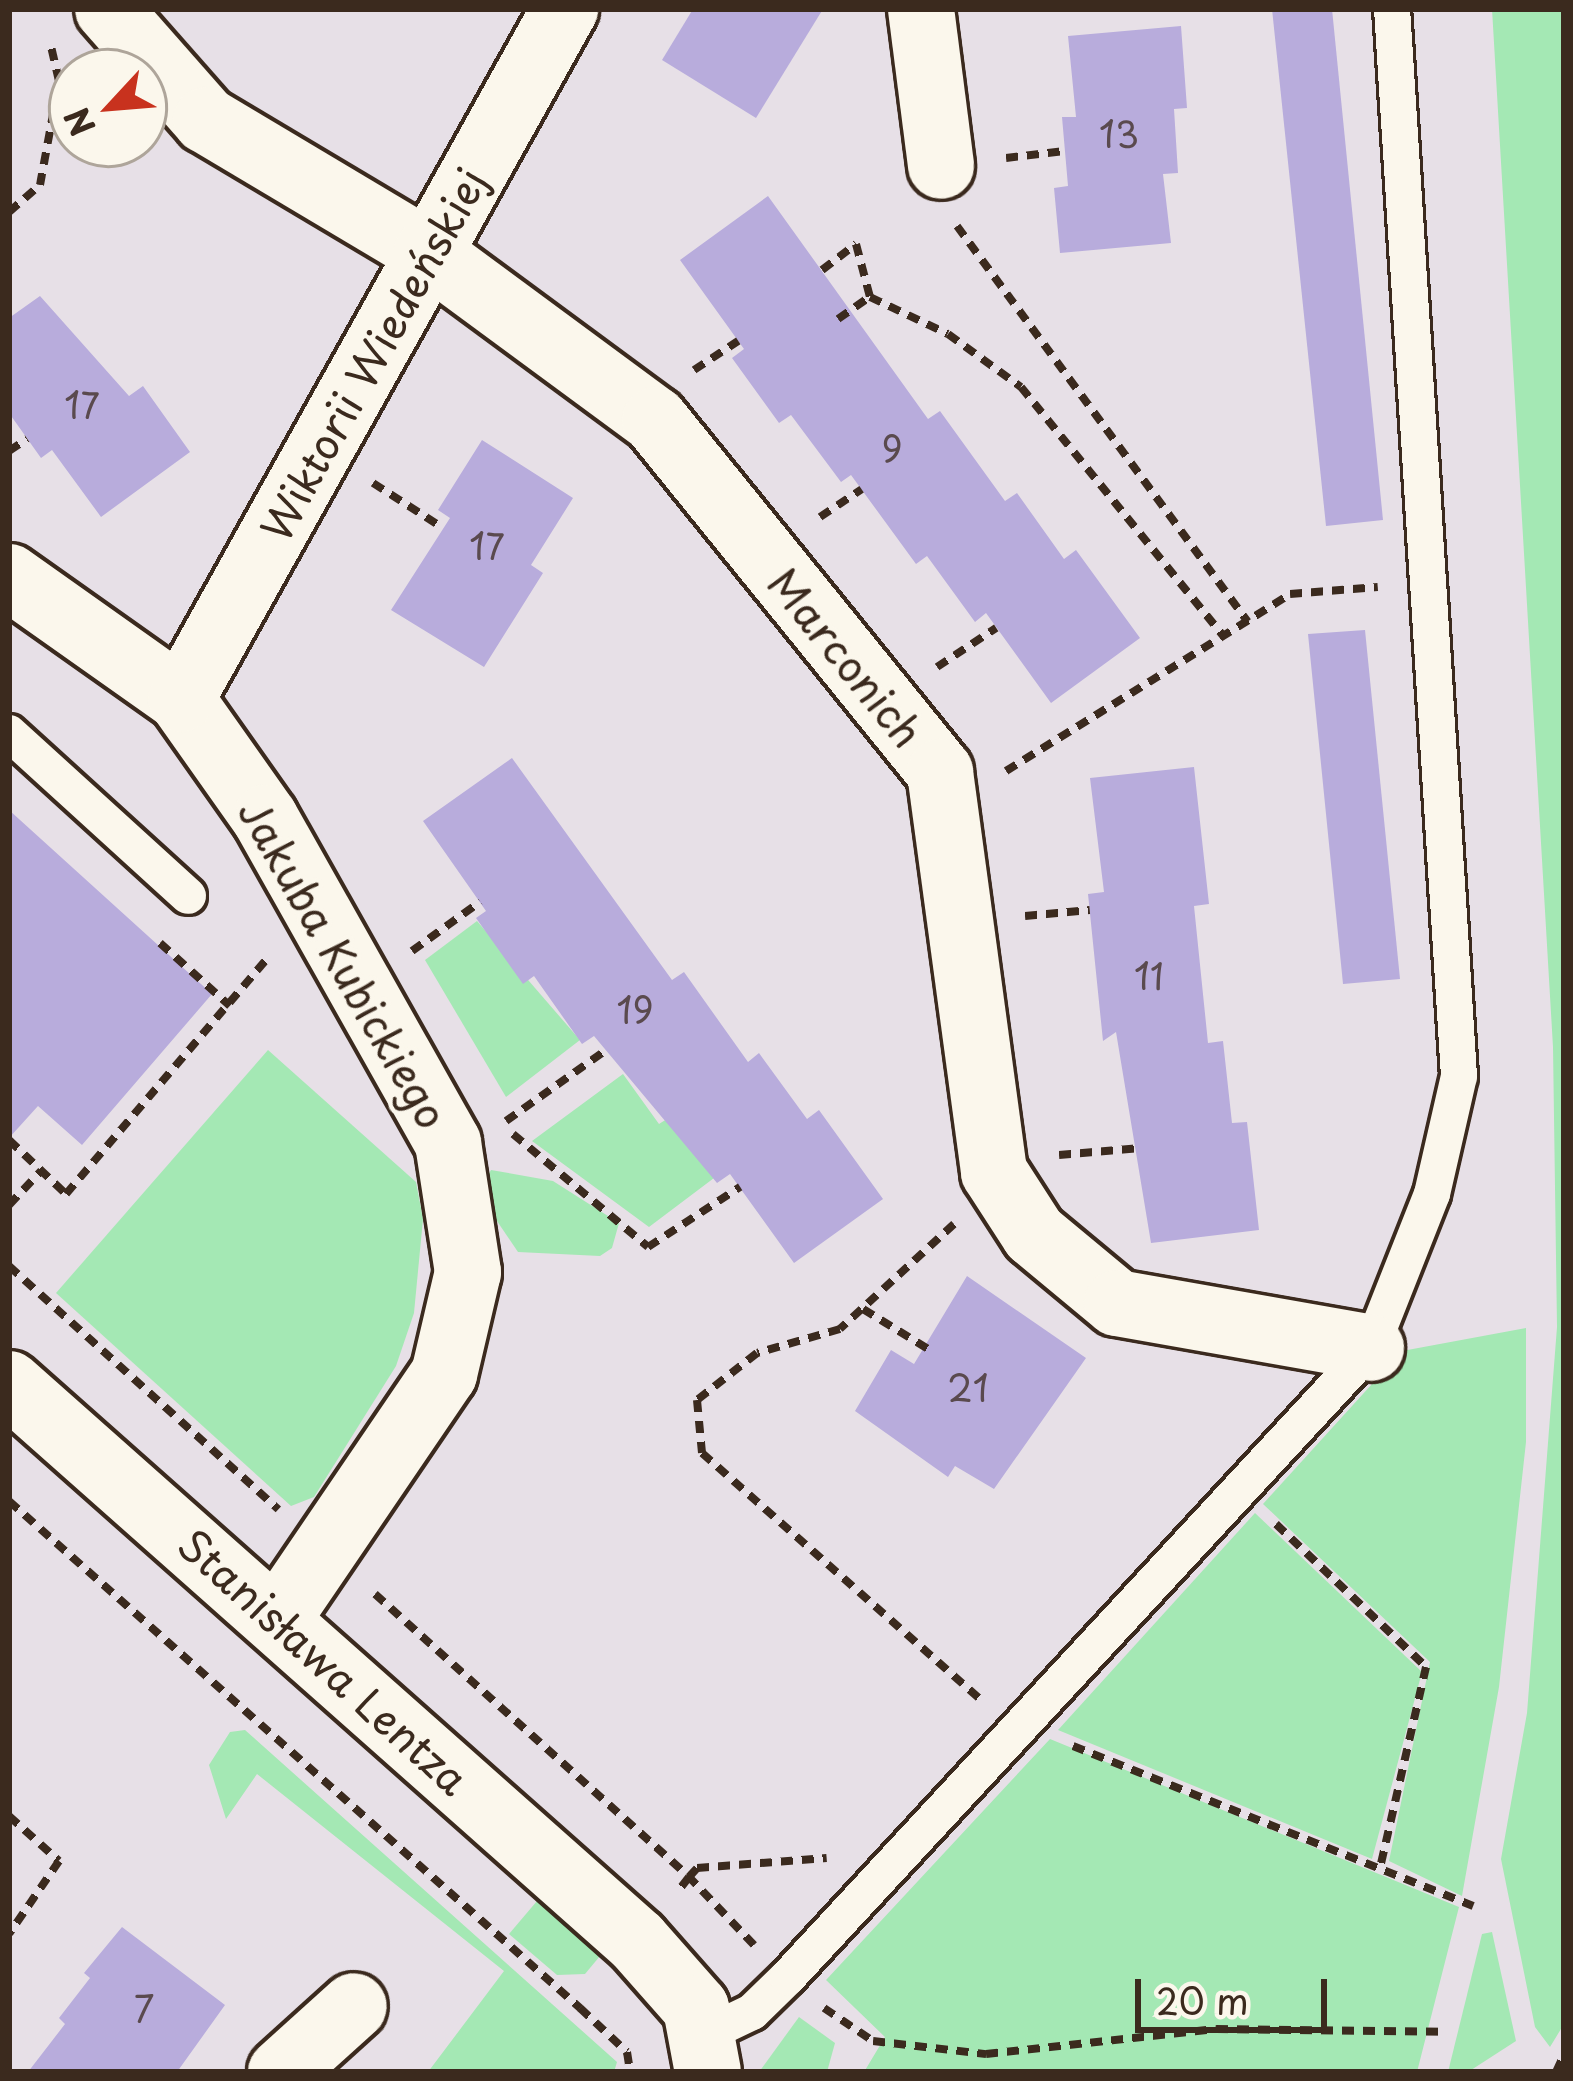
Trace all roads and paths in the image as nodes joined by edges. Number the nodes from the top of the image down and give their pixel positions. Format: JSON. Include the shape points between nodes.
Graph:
{"nodes":[{"id":1,"x":108,"y":9,"type":"edge"},
{"id":2,"x":565,"y":9,"type":"edge"},
{"id":3,"x":920,"y":9,"type":"edge"},
{"id":4,"x":1392,"y":9,"type":"edge"},
{"id":5,"x":46,"y":27,"type":"dead end"},
{"id":6,"x":1065,"y":151,"type":"dead end"},
{"id":7,"x":1021,"y":156,"type":"dead end"},
{"id":8,"x":947,"y":193,"type":"joint"},
{"id":9,"x":9,"y":212,"type":"edge"},
{"id":10,"x":427,"y":252,"type":"junction"},
{"id":11,"x":822,"y":270,"type":"dead end"},
{"id":12,"x":870,"y":297,"type":"junction"},
{"id":13,"x":838,"y":319,"type":"dead end"},
{"id":14,"x":27,"y":439,"type":"dead end"},
{"id":15,"x":9,"y":452,"type":"edge"},
{"id":16,"x":385,"y":491,"type":"dead end"},
{"id":17,"x":443,"y":528,"type":"dead end"},
{"id":18,"x":9,"y":577,"type":"edge"},
{"id":19,"x":1428,"y":584,"type":"junction"},
{"id":20,"x":1248,"y":622,"type":"junction"},
{"id":21,"x":996,"y":628,"type":"dead end"},
{"id":22,"x":1224,"y":637,"type":"junction"},
{"id":23,"x":961,"y":650,"type":"dead end"},
{"id":24,"x":182,"y":699,"type":"junction"},
{"id":25,"x":9,"y":733,"type":"edge"},
{"id":26,"x":1026,"y":760,"type":"dead end"},
{"id":27,"x":188,"y":896,"type":"dead end"},
{"id":28,"x":480,"y":902,"type":"dead end"},
{"id":29,"x":1090,"y":910,"type":"dead end"},
{"id":30,"x":1023,"y":916,"type":"dead end"},
{"id":31,"x":419,"y":946,"type":"dead end"},
{"id":32,"x":251,"y":977,"type":"dead end"},
{"id":33,"x":605,"y":1051,"type":"dead end"},
{"id":34,"x":529,"y":1100,"type":"dead end"},
{"id":35,"x":501,"y":1125,"type":"dead end"},
{"id":36,"x":9,"y":1140,"type":"edge"},
{"id":37,"x":1141,"y":1148,"type":"dead end"},
{"id":38,"x":1026,"y":1164,"type":"junction"},
{"id":39,"x":41,"y":1171,"type":"junction"},
{"id":40,"x":740,"y":1187,"type":"dead end"},
{"id":41,"x":9,"y":1205,"type":"edge"},
{"id":42,"x":863,"y":1309,"type":"junction"},
{"id":43,"x":1371,"y":1348,"type":"junction"},
{"id":44,"x":933,"y":1352,"type":"dead end"},
{"id":45,"x":9,"y":1384,"type":"edge"},
{"id":46,"x":9,"y":1502,"type":"edge"},
{"id":47,"x":1262,"y":1511,"type":"dead end"},
{"id":48,"x":278,"y":1618,"type":"junction"},
{"id":49,"x":993,"y":1711,"type":"dead end"},
{"id":50,"x":1054,"y":1738,"type":"dead end"},
{"id":51,"x":9,"y":1816,"type":"edge"},
{"id":52,"x":832,"y":1858,"type":"dead end"},
{"id":53,"x":1380,"y":1868,"type":"junction"},
{"id":54,"x":1473,"y":1906,"type":"dead end"},
{"id":55,"x":9,"y":1934,"type":"edge"},
{"id":56,"x":760,"y":1950,"type":"dead end"},
{"id":57,"x":816,"y":2003,"type":"dead end"},
{"id":58,"x":354,"y":2006,"type":"dead end"},
{"id":59,"x":1446,"y":2032,"type":"dead end"},
{"id":60,"x":707,"y":2053,"type":"edge"},
{"id":61,"x":1564,"y":2055,"type":"edge"},
{"id":62,"x":281,"y":2072,"type":"edge"},
{"id":63,"x":630,"y":2072,"type":"edge"},
{"id":64,"x":1556,"y":2072,"type":"edge"}],
"edges":[{"from":1,"to":10,"type":"street","name":"Marconich","via":[[206,120]]},
{"from":2,"to":10,"type":"street","name":"Wiktorii Wiedeńskiej"},
{"from":3,"to":8,"type":"street"},
{"from":4,"to":19,"type":"lane"},
{"from":5,"to":9,"type":"path","via":[[59,81],[40,185]]},
{"from":6,"to":7,"type":"path"},
{"from":8,"to":20,"type":"path"},
{"from":10,"to":24,"type":"street","name":"Wiktorii Wiedeńskiej"},
{"from":10,"to":38,"type":"street","name":"Marconich","via":[[655,419],[940,772]]},
{"from":11,"to":12,"type":"path","via":[[856,244]]},
{"from":12,"to":13,"type":"path"},
{"from":12,"to":22,"type":"path","via":[[948,334],[1021,387]]},
{"from":14,"to":15,"type":"path"},
{"from":16,"to":17,"type":"path"},
{"from":18,"to":24,"type":"street","name":"Jakuba Kubickiego"},
{"from":19,"to":20,"type":"path","via":[[1290,594]]},
{"from":19,"to":43,"type":"lane","via":[[1459,1076],[1432,1194]]},
{"from":20,"to":22,"type":"path"},
{"from":21,"to":23,"type":"path"},
{"from":22,"to":26,"type":"path"},
{"from":24,"to":48,"type":"street","name":"Jakuba Kubickiego","via":[[265,818],[448,1142],[468,1272],[444,1374]]},
{"from":25,"to":27,"type":"lane"},
{"from":28,"to":31,"type":"path"},
{"from":29,"to":30,"type":"path"},
{"from":32,"to":39,"type":"path","via":[[66,1195]]},
{"from":33,"to":34,"type":"path"},
{"from":35,"to":40,"type":"path","via":[[648,1247]]},
{"from":36,"to":39,"type":"path"},
{"from":37,"to":38,"type":"path"},
{"from":38,"to":42,"type":"path"},
{"from":38,"to":43,"type":"street","name":"Marconich","via":[[1034,1234],[1117,1304]]},
{"from":39,"to":41,"type":"path"},
{"from":42,"to":44,"type":"path"},
{"from":42,"to":49,"type":"path","via":[[840,1329],[758,1353],[697,1400],[702,1453]]},
{"from":43,"to":60,"type":"lane","via":[[788,1977]]},
{"from":45,"to":48,"type":"street","name":"Stanisława Lentza"},
{"from":46,"to":63,"type":"path","via":[[580,2008],[627,2052]]},
{"from":47,"to":53,"type":"path","via":[[1426,1667]]},
{"from":48,"to":60,"type":"street","name":"Stanisława Lentza","via":[[637,1941],[696,2008]]},
{"from":50,"to":53,"type":"path"},
{"from":51,"to":55,"type":"path","via":[[59,1861]]},
{"from":52,"to":56,"type":"path","via":[[697,1868],[689,1877]]},
{"from":53,"to":54,"type":"path"},
{"from":57,"to":59,"type":"path","via":[[873,2042],[986,2054],[1216,2029]]},
{"from":58,"to":62,"type":"street"},
{"from":61,"to":64,"type":"path"}]}
